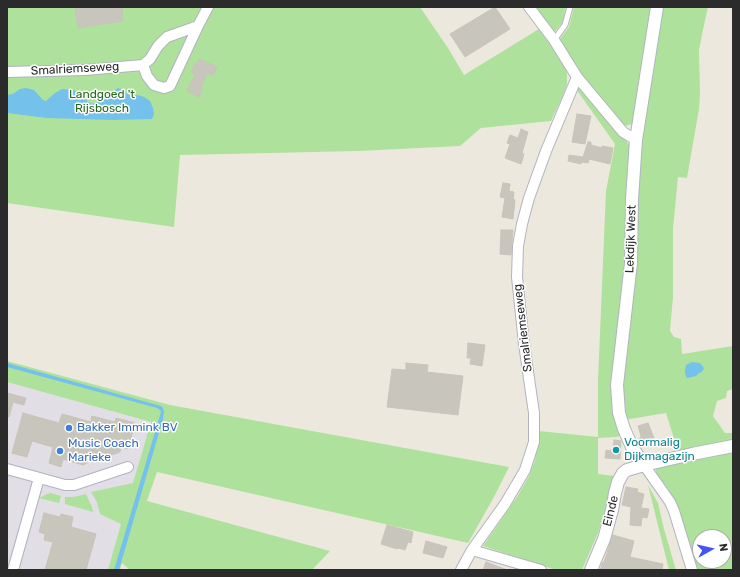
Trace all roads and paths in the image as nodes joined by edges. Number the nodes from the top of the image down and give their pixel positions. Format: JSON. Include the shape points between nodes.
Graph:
{"nodes":[{"id":1,"x":208,"y":7,"type":"edge"},
{"id":2,"x":529,"y":7,"type":"edge"},
{"id":3,"x":570,"y":7,"type":"edge"},
{"id":4,"x":657,"y":7,"type":"edge"},
{"id":5,"x":198,"y":26,"type":"junction"},
{"id":6,"x":179,"y":33,"type":"junction"},
{"id":7,"x":554,"y":40,"type":"junction"},
{"id":8,"x":189,"y":46,"type":"junction"},
{"id":9,"x":143,"y":65,"type":"junction"},
{"id":10,"x":7,"y":72,"type":"edge"},
{"id":11,"x":577,"y":77,"type":"junction"},
{"id":12,"x":636,"y":140,"type":"junction"},
{"id":13,"x":733,"y":446,"type":"edge"},
{"id":14,"x":644,"y":465,"type":"junction"},
{"id":15,"x":128,"y":467,"type":"dead end"},
{"id":16,"x":7,"y":469,"type":"edge"},
{"id":17,"x":39,"y":478,"type":"junction"},
{"id":18,"x":472,"y":550,"type":"junction"},
{"id":19,"x":13,"y":570,"type":"edge"},
{"id":20,"x":461,"y":570,"type":"edge"},
{"id":21,"x":541,"y":570,"type":"edge"},
{"id":22,"x":591,"y":570,"type":"edge"},
{"id":23,"x":692,"y":570,"type":"edge"}],
"edges":[{"from":1,"to":5,"type":"street"},
{"from":2,"to":7,"type":"street"},
{"from":3,"to":7,"type":"lane","via":[[565,24]]},
{"from":4,"to":12,"type":"street","name":"Lekdijk West"},
{"from":5,"to":6,"type":"street"},
{"from":5,"to":8,"type":"street"},
{"from":6,"to":8,"type":"street"},
{"from":6,"to":9,"type":"street","via":[[167,37]]},
{"from":7,"to":11,"type":"street"},
{"from":8,"to":9,"type":"street","via":[[170,86],[164,88],[154,85]]},
{"from":9,"to":10,"type":"street","name":"Smalriemseweg","via":[[85,70]]},
{"from":11,"to":12,"type":"street","via":[[623,132]]},
{"from":11,"to":18,"type":"street","name":"Smalriemseweg","via":[[529,198],[518,246],[517,277],[534,413],[534,442],[525,470],[505,504]]},
{"from":12,"to":14,"type":"street","name":"Lekdijk West","via":[[631,263],[617,385],[619,413],[624,430]]},
{"from":13,"to":14,"type":"street","name":"Einde"},
{"from":14,"to":22,"type":"street","name":"Einde","via":[[627,470],[618,482],[604,539]]},
{"from":14,"to":23,"type":"street","via":[[674,511]]},
{"from":15,"to":17,"type":"street","via":[[74,485]]},
{"from":16,"to":17,"type":"street"},
{"from":17,"to":19,"type":"street"},
{"from":18,"to":20,"type":"street","name":"Smalriemseweg"},
{"from":18,"to":21,"type":"street"}]}
